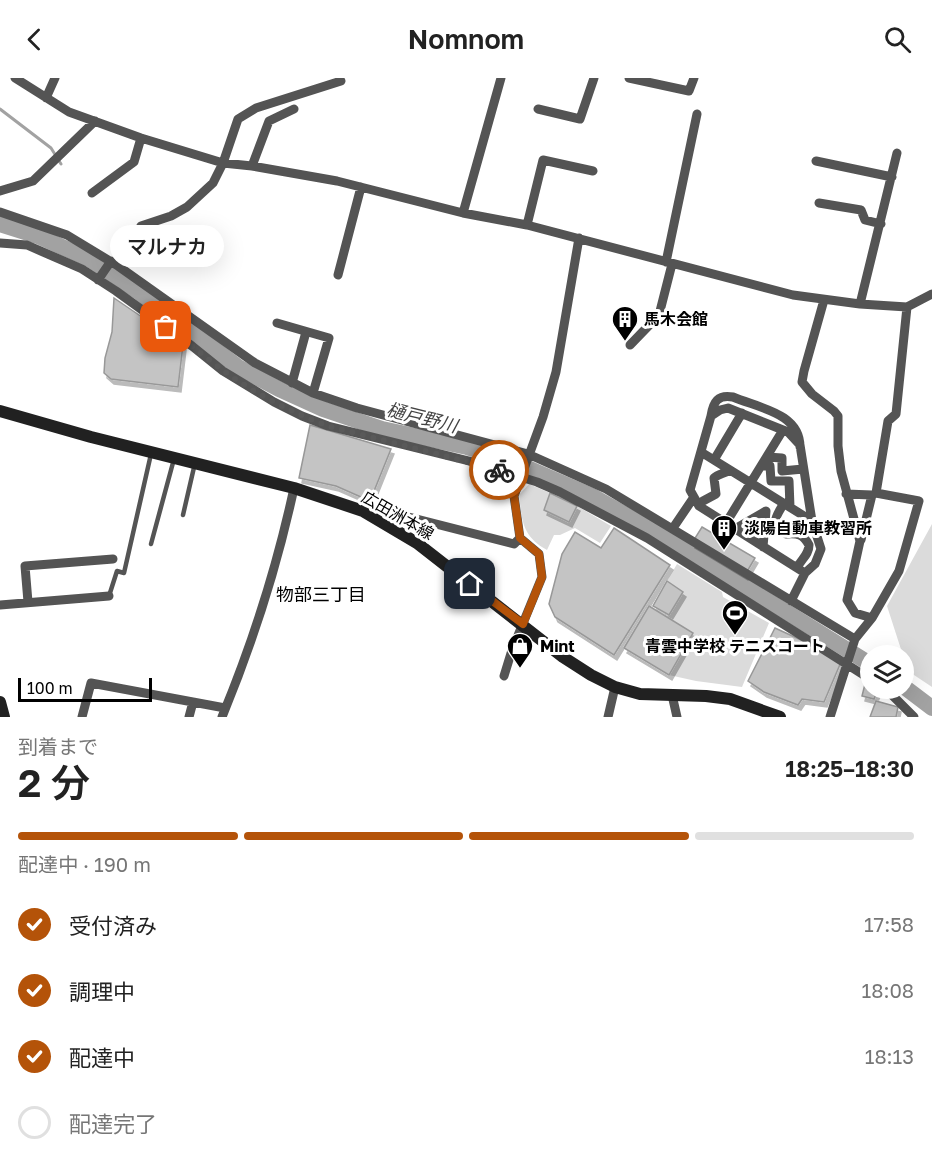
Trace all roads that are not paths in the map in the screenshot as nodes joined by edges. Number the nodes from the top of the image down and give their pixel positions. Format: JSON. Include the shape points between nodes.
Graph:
{"nodes":[{"id":1,"x":15,"y":78,"type":"edge"},
{"id":2,"x":55,"y":78,"type":"edge"},
{"id":3,"x":501,"y":78,"type":"edge"},
{"id":4,"x":594,"y":78,"type":"edge"},
{"id":5,"x":629,"y":78,"type":"edge"},
{"id":6,"x":694,"y":78,"type":"edge"},
{"id":7,"x":640,"y":79,"type":"edge"},
{"id":8,"x":341,"y":81,"type":"dead end"},
{"id":9,"x":46,"y":98,"type":"junction"},
{"id":10,"x":294,"y":109,"type":"dead end"},
{"id":11,"x":538,"y":109,"type":"dead end"},
{"id":12,"x":696,"y":114,"type":"dead end"},
{"id":13,"x":95,"y":121,"type":"junction"},
{"id":14,"x":141,"y":138,"type":"junction"},
{"id":15,"x":897,"y":153,"type":"dead end"},
{"id":16,"x":816,"y":161,"type":"dead end"},
{"id":17,"x":223,"y":163,"type":"junction"},
{"id":18,"x":252,"y":166,"type":"junction"},
{"id":19,"x":593,"y":171,"type":"dead end"},
{"id":20,"x":892,"y":177,"type":"junction"},
{"id":21,"x":361,"y":187,"type":"junction"},
{"id":22,"x":0,"y":191,"type":"edge"},
{"id":23,"x":92,"y":193,"type":"dead end"},
{"id":24,"x":819,"y":203,"type":"dead end"},
{"id":25,"x":0,"y":212,"type":"edge"},
{"id":26,"x":463,"y":213,"type":"junction"},
{"id":27,"x":881,"y":224,"type":"junction"},
{"id":28,"x":527,"y":225,"type":"junction"},
{"id":29,"x":579,"y":238,"type":"junction"},
{"id":30,"x":0,"y":243,"type":"edge"},
{"id":31,"x":669,"y":263,"type":"junction"},
{"id":32,"x":115,"y":264,"type":"junction"},
{"id":33,"x":338,"y":275,"type":"dead end"},
{"id":34,"x":98,"y":280,"type":"junction"},
{"id":35,"x":932,"y":294,"type":"edge"},
{"id":36,"x":824,"y":300,"type":"junction"},
{"id":37,"x":860,"y":304,"type":"junction"},
{"id":38,"x":907,"y":308,"type":"junction"},
{"id":39,"x":277,"y":323,"type":"dead end"},
{"id":40,"x":306,"y":332,"type":"junction"},
{"id":41,"x":630,"y":345,"type":"dead end"},
{"id":42,"x":292,"y":383,"type":"junction"},
{"id":43,"x":313,"y":393,"type":"junction"},
{"id":44,"x":0,"y":411,"type":"edge"},
{"id":45,"x":742,"y":413,"type":"junction"},
{"id":46,"x":711,"y":416,"type":"junction"},
{"id":47,"x":783,"y":430,"type":"junction"},
{"id":48,"x":800,"y":447,"type":"junction"},
{"id":49,"x":701,"y":452,"type":"junction"},
{"id":50,"x":151,"y":453,"type":"junction"},
{"id":51,"x":528,"y":454,"type":"junction"},
{"id":52,"x":767,"y":457,"type":"junction"},
{"id":53,"x":174,"y":458,"type":"junction"},
{"id":54,"x":714,"y":460,"type":"junction"},
{"id":55,"x":195,"y":464,"type":"junction"},
{"id":56,"x":761,"y":466,"type":"junction"},
{"id":57,"x":803,"y":469,"type":"junction"},
{"id":58,"x":729,"y":470,"type":"junction"},
{"id":59,"x":521,"y":478,"type":"junction"},
{"id":60,"x":751,"y":483,"type":"junction"},
{"id":61,"x":294,"y":488,"type":"junction"},
{"id":62,"x":846,"y":494,"type":"junction"},
{"id":63,"x":874,"y":494,"type":"junction"},
{"id":64,"x":696,"y":502,"type":"junction"},
{"id":65,"x":787,"y":505,"type":"junction"},
{"id":66,"x":363,"y":511,"type":"junction"},
{"id":67,"x":183,"y":515,"type":"dead end"},
{"id":68,"x":812,"y":521,"type":"junction"},
{"id":69,"x":726,"y":523,"type":"junction"},
{"id":70,"x":673,"y":528,"type":"junction"},
{"id":71,"x":735,"y":529,"type":"junction"},
{"id":72,"x":520,"y":538,"type":"junction"},
{"id":73,"x":860,"y":540,"type":"junction"},
{"id":74,"x":152,"y":544,"type":"dead end"},
{"id":75,"x":764,"y":547,"type":"junction"},
{"id":76,"x":113,"y":559,"type":"dead end"},
{"id":77,"x":801,"y":570,"type":"junction"},
{"id":78,"x":109,"y":596,"type":"joint"},
{"id":79,"x":791,"y":601,"type":"junction"},
{"id":80,"x":28,"y":602,"type":"junction"},
{"id":81,"x":0,"y":605,"type":"edge"},
{"id":82,"x":872,"y":618,"type":"junction"},
{"id":83,"x":523,"y":624,"type":"junction"},
{"id":84,"x":855,"y":639,"type":"junction"},
{"id":85,"x":848,"y":664,"type":"junction"},
{"id":86,"x":860,"y":672,"type":"edge"},
{"id":87,"x":504,"y":676,"type":"dead end"},
{"id":88,"x":615,"y":687,"type":"junction"},
{"id":89,"x":672,"y":695,"type":"junction"},
{"id":90,"x":896,"y":699,"type":"edge"},
{"id":91,"x":0,"y":702,"type":"edge"},
{"id":92,"x":194,"y":702,"type":"junction"},
{"id":93,"x":224,"y":713,"type":"edge"},
{"id":94,"x":4,"y":717,"type":"edge"},
{"id":95,"x":82,"y":717,"type":"edge"},
{"id":96,"x":189,"y":717,"type":"edge"},
{"id":97,"x":608,"y":717,"type":"edge"},
{"id":98,"x":677,"y":717,"type":"edge"},
{"id":99,"x":780,"y":717,"type":"edge"},
{"id":100,"x":830,"y":717,"type":"edge"},
{"id":101,"x":914,"y":717,"type":"edge"}],
"edges":[{"from":1,"to":9,"type":"street"},
{"from":2,"to":9,"type":"street"},
{"from":3,"to":26,"type":"street"},
{"from":4,"to":11,"type":"street","via":[[580,119]]},
{"from":5,"to":7,"type":"street"},
{"from":6,"to":7,"type":"street","via":[[689,91]]},
{"from":8,"to":17,"type":"street","via":[[256,108],[238,119]]},
{"from":9,"to":13,"type":"street"},
{"from":10,"to":18,"type":"street","via":[[269,121]]},
{"from":12,"to":31,"type":"street"},
{"from":13,"to":14,"type":"street"},
{"from":13,"to":22,"type":"street","via":[[33,181]]},
{"from":14,"to":17,"type":"street"},
{"from":14,"to":23,"type":"street","via":[[134,162]]},
{"from":15,"to":20,"type":"street"},
{"from":16,"to":20,"type":"street"},
{"from":17,"to":18,"type":"street"},
{"from":17,"to":32,"type":"street","via":[[213,183],[187,207],[141,226]]},
{"from":18,"to":21,"type":"street"},
{"from":19,"to":28,"type":"street","via":[[543,160]]},
{"from":20,"to":27,"type":"street"},
{"from":21,"to":26,"type":"street"},
{"from":21,"to":33,"type":"street"},
{"from":24,"to":27,"type":"street","via":[[861,210],[865,220]]},
{"from":25,"to":32,"type":"street","via":[[67,235]]},
{"from":26,"to":28,"type":"street"},
{"from":27,"to":37,"type":"street"},
{"from":28,"to":29,"type":"street"},
{"from":29,"to":31,"type":"street"},
{"from":29,"to":51,"type":"street","via":[[556,372]]},
{"from":30,"to":34,"type":"street","via":[[27,245]]},
{"from":31,"to":36,"type":"street"},
{"from":31,"to":41,"type":"street","via":[[659,315]]},
{"from":32,"to":34,"type":"street"},
{"from":32,"to":42,"type":"street","via":[[255,363]]},
{"from":34,"to":59,"type":"street","via":[[223,371],[302,417]]},
{"from":35,"to":38,"type":"street"},
{"from":36,"to":37,"type":"street"},
{"from":36,"to":62,"type":"street","via":[[802,382],[838,416],[838,457]]},
{"from":37,"to":38,"type":"street"},
{"from":38,"to":63,"type":"street","via":[[896,414],[888,421]]},
{"from":39,"to":40,"type":"street"},
{"from":40,"to":42,"type":"street"},
{"from":40,"to":43,"type":"street","via":[[328,338]]},
{"from":42,"to":43,"type":"street"},
{"from":43,"to":51,"type":"street"},
{"from":44,"to":50,"type":"main road","name":"広田洲本線"},
{"from":45,"to":46,"type":"street","via":[[728,408]]},
{"from":45,"to":47,"type":"street"},
{"from":45,"to":54,"type":"street"},
{"from":46,"to":48,"type":"street","via":[[718,398],[733,397],[786,418],[800,435]]},
{"from":46,"to":49,"type":"street"},
{"from":47,"to":48,"type":"street"},
{"from":47,"to":52,"type":"street"},
{"from":48,"to":57,"type":"street"},
{"from":49,"to":54,"type":"street"},
{"from":49,"to":64,"type":"street","via":[[690,490]]},
{"from":50,"to":53,"type":"main road","name":"広田洲本線"},
{"from":50,"to":78,"type":"lane","via":[[124,573],[117,571]]},
{"from":51,"to":59,"type":"street"},
{"from":51,"to":70,"type":"street","via":[[601,487]]},
{"from":52,"to":56,"type":"street"},
{"from":52,"to":57,"type":"street","via":[[782,458],[782,471]]},
{"from":53,"to":55,"type":"main road","name":"広田洲本線"},
{"from":53,"to":74,"type":"lane"},
{"from":54,"to":58,"type":"street"},
{"from":55,"to":61,"type":"main road","name":"広田洲本線"},
{"from":55,"to":67,"type":"lane"},
{"from":56,"to":60,"type":"street"},
{"from":56,"to":65,"type":"street","via":[[770,466],[771,481],[789,481]]},
{"from":57,"to":68,"type":"street"},
{"from":58,"to":60,"type":"street"},
{"from":58,"to":64,"type":"street","via":[[714,478],[716,494]]},
{"from":59,"to":72,"type":"street","via":[[514,496]]},
{"from":59,"to":85,"type":"street","via":[[560,492],[647,538]]},
{"from":60,"to":65,"type":"street"},
{"from":60,"to":69,"type":"street"},
{"from":61,"to":66,"type":"main road","name":"広田洲本線"},
{"from":61,"to":93,"type":"street","via":[[263,609]]},
{"from":62,"to":63,"type":"street"},
{"from":62,"to":73,"type":"street"},
{"from":63,"to":73,"type":"street"},
{"from":63,"to":82,"type":"street","via":[[919,501],[899,571]]},
{"from":64,"to":69,"type":"street"},
{"from":64,"to":70,"type":"street"},
{"from":65,"to":68,"type":"street"},
{"from":65,"to":77,"type":"street","via":[[776,515],[775,522],[786,534],[798,533],[809,544],[800,561]]},
{"from":66,"to":72,"type":"street","via":[[377,509],[514,544]]},
{"from":66,"to":83,"type":"main road","name":"広田洲本線","via":[[417,543]]},
{"from":68,"to":77,"type":"street","via":[[821,549],[811,570]]},
{"from":69,"to":71,"type":"street"},
{"from":70,"to":79,"type":"street"},
{"from":71,"to":75,"type":"street"},
{"from":71,"to":75,"type":"street","via":[[766,511]]},
{"from":72,"to":83,"type":"street","via":[[539,554],[542,577]]},
{"from":73,"to":82,"type":"street","via":[[847,600],[855,613]]},
{"from":75,"to":77,"type":"street"},
{"from":76,"to":80,"type":"street","via":[[25,566]]},
{"from":77,"to":79,"type":"street"},
{"from":78,"to":80,"type":"street"},
{"from":79,"to":84,"type":"street"},
{"from":80,"to":81,"type":"street"},
{"from":82,"to":84,"type":"street"},
{"from":83,"to":87,"type":"street"},
{"from":83,"to":88,"type":"main road","name":"広田洲本線","via":[[563,657]]},
{"from":84,"to":85,"type":"street"},
{"from":85,"to":86,"type":"street"},
{"from":85,"to":100,"type":"street"},
{"from":88,"to":89,"type":"main road","name":"広田洲本線","via":[[640,694]]},
{"from":88,"to":97,"type":"street"},
{"from":89,"to":98,"type":"street"},
{"from":89,"to":99,"type":"main road","name":"広田洲本線","via":[[730,699]]},
{"from":90,"to":101,"type":"street"},
{"from":91,"to":94,"type":"main road"},
{"from":92,"to":93,"type":"street"},
{"from":92,"to":95,"type":"street","via":[[92,683]]},
{"from":92,"to":96,"type":"street"}]}
